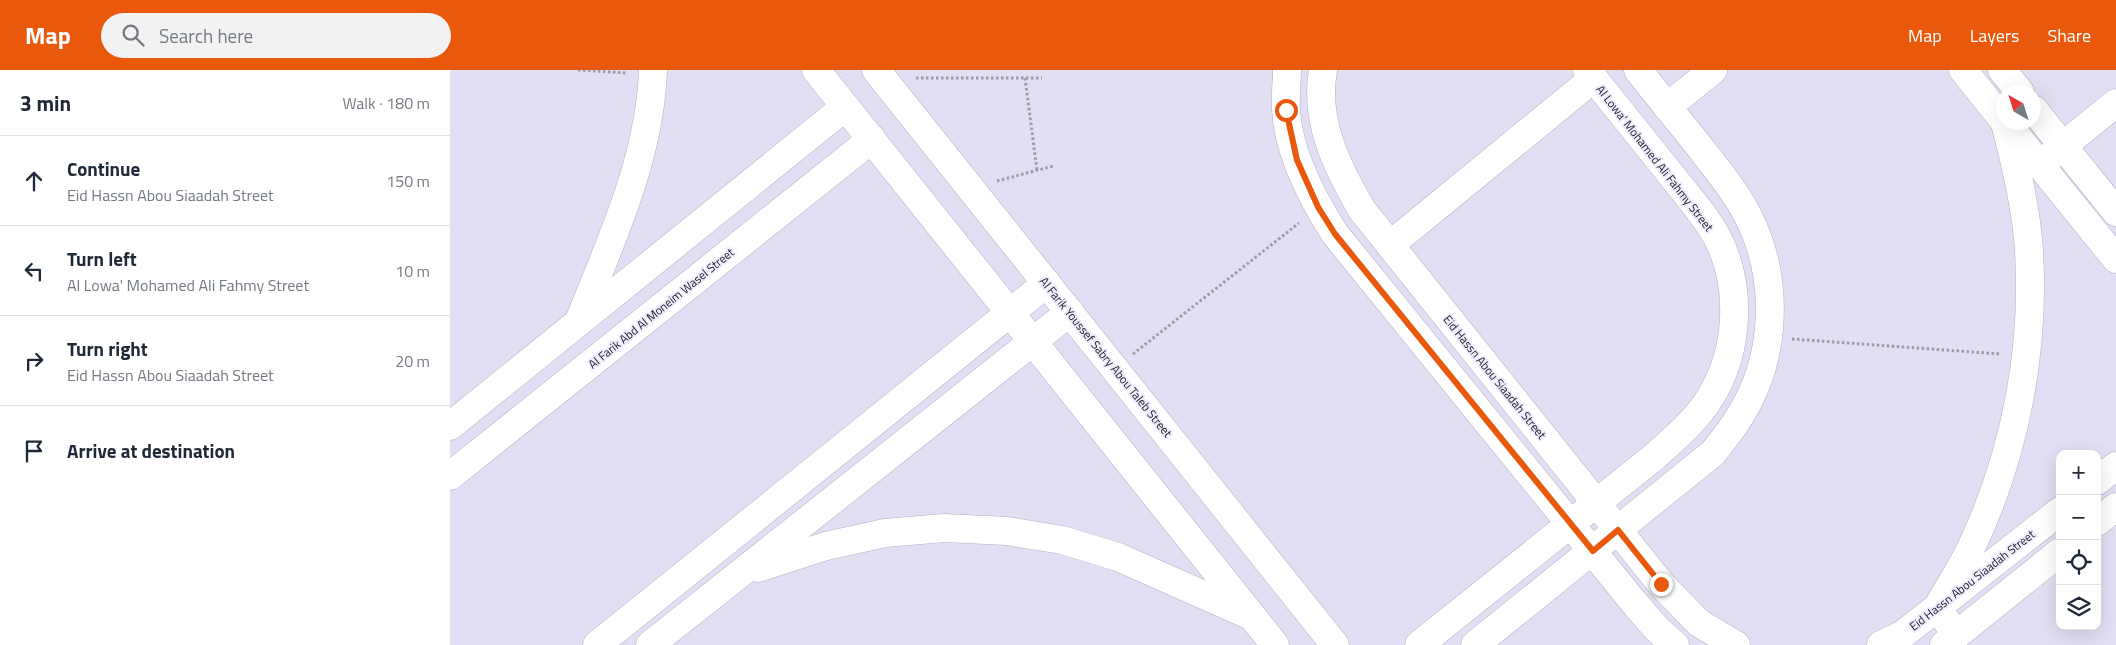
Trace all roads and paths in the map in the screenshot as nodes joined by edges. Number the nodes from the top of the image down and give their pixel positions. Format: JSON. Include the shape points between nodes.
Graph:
{"nodes":[{"id":1,"x":578,"y":70,"type":"edge"},
{"id":2,"x":816,"y":70,"type":"edge"},
{"id":3,"x":1287,"y":70,"type":"edge"},
{"id":4,"x":1324,"y":70,"type":"edge"},
{"id":5,"x":1713,"y":70,"type":"edge"},
{"id":6,"x":1962,"y":70,"type":"edge"},
{"id":7,"x":2002,"y":70,"type":"edge"},
{"id":8,"x":653,"y":72,"type":"edge"},
{"id":9,"x":1647,"y":73,"type":"edge"},
{"id":10,"x":879,"y":74,"type":"edge"},
{"id":11,"x":1591,"y":74,"type":"edge"},
{"id":12,"x":1025,"y":78,"type":"junction"},
{"id":13,"x":1042,"y":78,"type":"dead end"},
{"id":14,"x":2014,"y":85,"type":"edge"},
{"id":15,"x":2116,"y":103,"type":"edge"},
{"id":16,"x":1667,"y":106,"type":"junction"},
{"id":17,"x":846,"y":107,"type":"junction"},
{"id":18,"x":1996,"y":111,"type":"edge"},
{"id":19,"x":2041,"y":119,"type":"edge"},
{"id":20,"x":2007,"y":130,"type":"edge"},
{"id":21,"x":2011,"y":130,"type":"edge"},
{"id":22,"x":872,"y":139,"type":"junction"},
{"id":23,"x":2063,"y":146,"type":"junction"},
{"id":24,"x":2039,"y":165,"type":"junction"},
{"id":25,"x":1053,"y":166,"type":"dead end"},
{"id":26,"x":1037,"y":170,"type":"junction"},
{"id":27,"x":970,"y":188,"type":"junction"},
{"id":28,"x":1318,"y":207,"type":"junction"},
{"id":29,"x":2116,"y":212,"type":"edge"},
{"id":30,"x":1390,"y":245,"type":"junction"},
{"id":31,"x":2116,"y":260,"type":"edge"},
{"id":32,"x":1046,"y":283,"type":"junction"},
{"id":33,"x":1010,"y":312,"type":"junction"},
{"id":34,"x":1070,"y":312,"type":"junction"},
{"id":35,"x":578,"y":324,"type":"junction"},
{"id":36,"x":1461,"y":334,"type":"junction"},
{"id":37,"x":1769,"y":338,"type":"junction"},
{"id":38,"x":1033,"y":342,"type":"junction"},
{"id":39,"x":1434,"y":355,"type":"junction"},
{"id":40,"x":2026,"y":356,"type":"junction"},
{"id":41,"x":1115,"y":368,"type":"junction"},
{"id":42,"x":1488,"y":368,"type":"junction"},
{"id":43,"x":1461,"y":388,"type":"junction"},
{"id":44,"x":450,"y":426,"type":"edge"},
{"id":45,"x":2116,"y":466,"type":"edge"},
{"id":46,"x":450,"y":476,"type":"edge"},
{"id":47,"x":2101,"y":478,"type":"edge"},
{"id":48,"x":1596,"y":503,"type":"junction"},
{"id":49,"x":2116,"y":507,"type":"edge"},
{"id":50,"x":2056,"y":514,"type":"edge"},
{"id":51,"x":2101,"y":519,"type":"edge"},
{"id":52,"x":1571,"y":524,"type":"junction"},
{"id":53,"x":1618,"y":530,"type":"junction"},
{"id":54,"x":1593,"y":551,"type":"junction"},
{"id":55,"x":2056,"y":555,"type":"edge"},
{"id":56,"x":740,"y":574,"type":"junction"},
{"id":57,"x":1938,"y":608,"type":"junction"},
{"id":58,"x":1252,"y":616,"type":"junction"},
{"id":59,"x":1950,"y":640,"type":"edge"},
{"id":60,"x":1725,"y":643,"type":"edge"},
{"id":61,"x":597,"y":645,"type":"edge"},
{"id":62,"x":650,"y":645,"type":"edge"},
{"id":63,"x":1275,"y":645,"type":"edge"},
{"id":64,"x":1336,"y":645,"type":"edge"},
{"id":65,"x":1419,"y":645,"type":"edge"},
{"id":66,"x":1475,"y":645,"type":"edge"},
{"id":67,"x":1675,"y":645,"type":"edge"},
{"id":68,"x":1881,"y":645,"type":"edge"}],
"edges":[{"from":1,"to":8,"type":"path"},
{"from":2,"to":17,"type":"street"},
{"from":3,"to":28,"type":"street","via":[[1286,110],[1297,160]]},
{"from":4,"to":30,"type":"street","name":"Eid Hassn Abou Siaadah Street","via":[[1322,115],[1331,150],[1362,210]]},
{"from":5,"to":16,"type":"street"},
{"from":6,"to":18,"type":"street"},
{"from":7,"to":14,"type":"street"},
{"from":8,"to":35,"type":"street","via":[[646,126],[630,192]]},
{"from":9,"to":16,"type":"street"},
{"from":10,"to":12,"type":"path"},
{"from":10,"to":27,"type":"street","name":"Al Farik Youssef Sabry Abou Taleb Street"},
{"from":11,"to":30,"type":"street"},
{"from":11,"to":48,"type":"street","name":"Al Lowa' Mohamed Ali Fahmy Street","via":[[1695,205],[1718,239],[1732,278],[1734,318],[1728,359],[1711,396],[1679,434]]},
{"from":12,"to":13,"type":"path"},
{"from":12,"to":26,"type":"path"},
{"from":15,"to":23,"type":"street"},
{"from":16,"to":37,"type":"street","via":[[1725,180],[1748,216],[1763,255],[1770,297]]},
{"from":17,"to":22,"type":"street"},
{"from":17,"to":35,"type":"street"},
{"from":19,"to":23,"type":"street"},
{"from":20,"to":40,"type":"street","via":[[2020,180],[2028,238],[2030,297]]},
{"from":21,"to":24,"type":"street"},
{"from":22,"to":33,"type":"street"},
{"from":22,"to":46,"type":"street","name":"Al Farik Abd Al Moneim Wasel Street"},
{"from":23,"to":24,"type":"street"},
{"from":23,"to":29,"type":"street"},
{"from":24,"to":31,"type":"street"},
{"from":25,"to":26,"type":"path"},
{"from":26,"to":27,"type":"path"},
{"from":27,"to":32,"type":"street","name":"Al Farik Youssef Sabry Abou Taleb Street"},
{"from":28,"to":39,"type":"street","via":[[1335,234]]},
{"from":28,"to":41,"type":"path"},
{"from":30,"to":36,"type":"street","name":"Eid Hassn Abou Siaadah Street"},
{"from":32,"to":33,"type":"street"},
{"from":32,"to":34,"type":"street","name":"Al Farik Youssef Sabry Abou Taleb Street"},
{"from":33,"to":38,"type":"street"},
{"from":33,"to":61,"type":"street"},
{"from":34,"to":38,"type":"street"},
{"from":34,"to":41,"type":"street","name":"Al Farik Youssef Sabry Abou Taleb Street"},
{"from":35,"to":44,"type":"street"},
{"from":36,"to":39,"type":"street"},
{"from":36,"to":42,"type":"street","name":"Eid Hassn Abou Siaadah Street"},
{"from":37,"to":40,"type":"path"},
{"from":37,"to":53,"type":"street","via":[[1757,380],[1739,419],[1713,453]]},
{"from":38,"to":56,"type":"street"},
{"from":38,"to":58,"type":"street"},
{"from":39,"to":43,"type":"street"},
{"from":40,"to":57,"type":"street","via":[[2015,423],[1996,487],[1970,549]]},
{"from":41,"to":64,"type":"street","name":"Al Farik Youssef Sabry Abou Taleb Street"},
{"from":42,"to":43,"type":"street"},
{"from":42,"to":48,"type":"street","name":"Eid Hassn Abou Siaadah Street"},
{"from":43,"to":52,"type":"street"},
{"from":45,"to":47,"type":"street"},
{"from":48,"to":52,"type":"street","name":"Al Lowa' Mohamed Ali Fahmy Street"},
{"from":48,"to":53,"type":"street","name":"Eid Hassn Abou Siaadah Street"},
{"from":49,"to":51,"type":"street"},
{"from":50,"to":57,"type":"street","name":"Eid Hassn Abou Siaadah Street"},
{"from":52,"to":54,"type":"street"},
{"from":52,"to":65,"type":"street","name":"Al Lowa' Mohamed Ali Fahmy Street"},
{"from":53,"to":54,"type":"street"},
{"from":53,"to":60,"type":"street","name":"Eid Hassn Abou Siaadah Street","via":[[1678,604]]},
{"from":54,"to":66,"type":"street"},
{"from":54,"to":67,"type":"street","via":[[1657,629]]},
{"from":55,"to":59,"type":"street"},
{"from":56,"to":58,"type":"street","via":[[826,546],[885,533],[944,528],[1007,531],[1062,540],[1118,557]]},
{"from":56,"to":62,"type":"street"},
{"from":57,"to":59,"type":"street"},
{"from":57,"to":68,"type":"street","name":"Eid Hassn Abou Siaadah Street","via":[[1902,635]]},
{"from":58,"to":63,"type":"street"}]}
